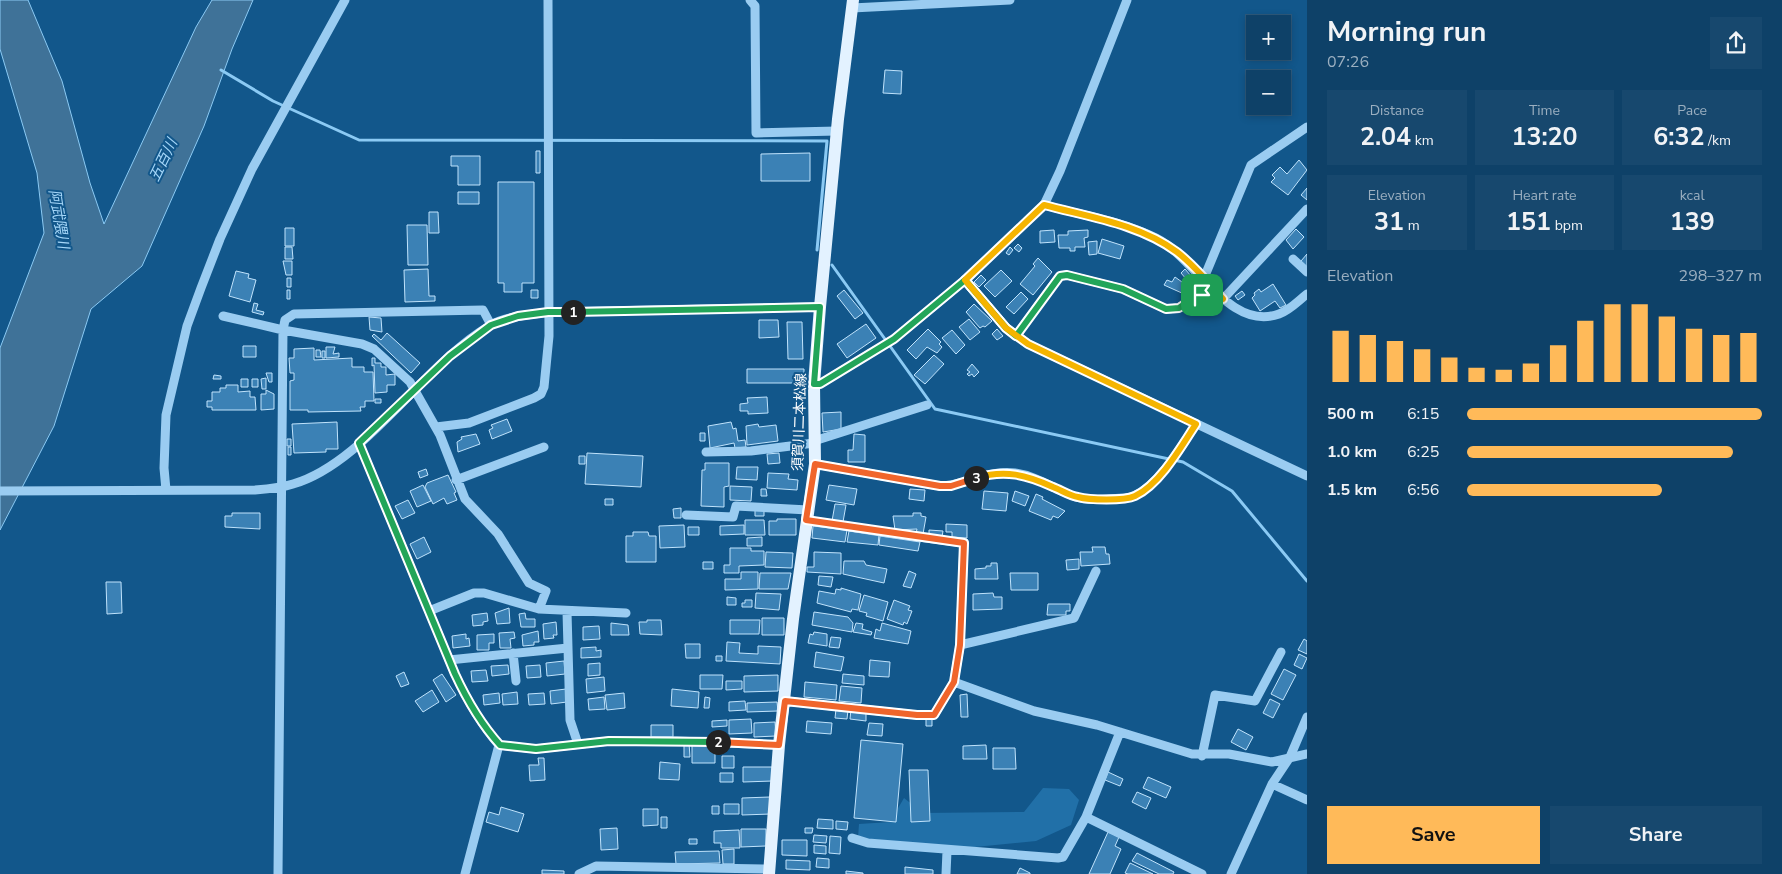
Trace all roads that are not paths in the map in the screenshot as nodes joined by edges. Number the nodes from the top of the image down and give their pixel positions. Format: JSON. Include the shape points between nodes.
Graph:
{"nodes":[{"id":1,"x":344,"y":0,"type":"edge"},
{"id":2,"x":548,"y":0,"type":"edge"},
{"id":3,"x":750,"y":0,"type":"edge"},
{"id":4,"x":1010,"y":0,"type":"edge"},
{"id":5,"x":1126,"y":0,"type":"edge"},
{"id":6,"x":852,"y":4,"type":"edge"},
{"id":7,"x":1307,"y":127,"type":"edge"},
{"id":8,"x":837,"y":131,"type":"junction"},
{"id":9,"x":1044,"y":205,"type":"junction"},
{"id":10,"x":1307,"y":209,"type":"edge"},
{"id":11,"x":1293,"y":259,"type":"dead end"},
{"id":12,"x":1307,"y":272,"type":"edge"},
{"id":13,"x":1204,"y":278,"type":"junction"},
{"id":14,"x":965,"y":280,"type":"junction"},
{"id":15,"x":1307,"y":294,"type":"edge"},
{"id":16,"x":1223,"y":299,"type":"junction"},
{"id":17,"x":820,"y":307,"type":"junction"},
{"id":18,"x":548,"y":312,"type":"junction"},
{"id":19,"x":223,"y":316,"type":"dead end"},
{"id":20,"x":491,"y":325,"type":"junction"},
{"id":21,"x":283,"y":330,"type":"junction"},
{"id":22,"x":1016,"y":336,"type":"junction"},
{"id":23,"x":814,"y":384,"type":"junction"},
{"id":24,"x":415,"y":390,"type":"junction"},
{"id":25,"x":927,"y":405,"type":"dead end"},
{"id":26,"x":1196,"y":424,"type":"junction"},
{"id":27,"x":436,"y":427,"type":"junction"},
{"id":28,"x":814,"y":442,"type":"junction"},
{"id":29,"x":359,"y":443,"type":"junction"},
{"id":30,"x":544,"y":447,"type":"dead end"},
{"id":31,"x":706,"y":452,"type":"dead end"},
{"id":32,"x":815,"y":464,"type":"junction"},
{"id":33,"x":1307,"y":476,"type":"edge"},
{"id":34,"x":456,"y":480,"type":"junction"},
{"id":35,"x":280,"y":487,"type":"junction"},
{"id":36,"x":166,"y":490,"type":"junction"},
{"id":37,"x":0,"y":491,"type":"edge"},
{"id":38,"x":686,"y":515,"type":"dead end"},
{"id":39,"x":807,"y":515,"type":"junction"},
{"id":40,"x":1096,"y":571,"type":"dead end"},
{"id":41,"x":539,"y":609,"type":"junction"},
{"id":42,"x":429,"y":610,"type":"junction"},
{"id":43,"x":567,"y":612,"type":"junction"},
{"id":44,"x":626,"y":613,"type":"dead end"},
{"id":45,"x":960,"y":645,"type":"junction"},
{"id":46,"x":568,"y":648,"type":"junction"},
{"id":47,"x":1281,"y":652,"type":"dead end"},
{"id":48,"x":513,"y":653,"type":"junction"},
{"id":49,"x":449,"y":660,"type":"junction"},
{"id":50,"x":516,"y":680,"type":"dead end"},
{"id":51,"x":954,"y":682,"type":"junction"},
{"id":52,"x":785,"y":701,"type":"junction"},
{"id":53,"x":1307,"y":717,"type":"edge"},
{"id":54,"x":1120,"y":732,"type":"junction"},
{"id":55,"x":578,"y":744,"type":"junction"},
{"id":56,"x":500,"y":745,"type":"junction"},
{"id":57,"x":779,"y":745,"type":"junction"},
{"id":58,"x":1307,"y":754,"type":"edge"},
{"id":59,"x":1202,"y":756,"type":"junction"},
{"id":60,"x":1290,"y":757,"type":"junction"},
{"id":61,"x":1272,"y":784,"type":"junction"},
{"id":62,"x":1307,"y":800,"type":"edge"},
{"id":63,"x":1086,"y":817,"type":"junction"},
{"id":64,"x":852,"y":838,"type":"dead end"},
{"id":65,"x":947,"y":851,"type":"junction"},
{"id":66,"x":769,"y":871,"type":"edge"},
{"id":67,"x":465,"y":872,"type":"edge"},
{"id":68,"x":278,"y":874,"type":"edge"},
{"id":69,"x":475,"y":874,"type":"edge"},
{"id":70,"x":579,"y":874,"type":"edge"},
{"id":71,"x":946,"y":874,"type":"edge"},
{"id":72,"x":1202,"y":874,"type":"edge"},
{"id":73,"x":1231,"y":874,"type":"edge"}],
"edges":[{"from":1,"to":36,"type":"street","via":[[252,169],[195,303],[166,415]]},
{"from":2,"to":18,"type":"street"},
{"from":3,"to":8,"type":"street","via":[[755,6],[756,133]]},
{"from":4,"to":6,"type":"street"},
{"from":5,"to":9,"type":"street"},
{"from":6,"to":8,"type":"main road","name":"須賀川二本松線"},
{"from":7,"to":13,"type":"street","via":[[1251,165]]},
{"from":8,"to":17,"type":"main road","name":"須賀川二本松線"},
{"from":9,"to":13,"type":"street","via":[[1158,239],[1179,253]]},
{"from":9,"to":14,"type":"street"},
{"from":10,"to":16,"type":"street"},
{"from":11,"to":12,"type":"street"},
{"from":13,"to":16,"type":"street"},
{"from":14,"to":22,"type":"street"},
{"from":14,"to":23,"type":"street","via":[[894,339],[820,384]]},
{"from":15,"to":16,"type":"street","via":[[1286,311],[1266,316],[1244,313]]},
{"from":16,"to":22,"type":"street","via":[[1196,296],[1179,308],[1166,309],[1123,289],[1060,276]]},
{"from":17,"to":18,"type":"street"},
{"from":17,"to":23,"type":"main road","name":"須賀川二本松線"},
{"from":18,"to":20,"type":"street","via":[[518,316]]},
{"from":18,"to":27,"type":"street","via":[[549,336],[541,394],[469,423]]},
{"from":19,"to":21,"type":"street"},
{"from":20,"to":21,"type":"street","via":[[483,310],[302,314],[289,316]]},
{"from":20,"to":24,"type":"street","via":[[450,356]]},
{"from":21,"to":24,"type":"street","via":[[374,349]]},
{"from":21,"to":35,"type":"street","via":[[284,415]]},
{"from":22,"to":26,"type":"street"},
{"from":23,"to":28,"type":"main road","name":"須賀川二本松線"},
{"from":24,"to":27,"type":"street"},
{"from":24,"to":29,"type":"street"},
{"from":25,"to":28,"type":"street"},
{"from":26,"to":32,"type":"street","via":[[1170,464],[1133,497],[1077,497],[1014,473],[987,475],[951,486],[940,486]]},
{"from":26,"to":33,"type":"street"},
{"from":27,"to":34,"type":"street"},
{"from":28,"to":31,"type":"street","via":[[751,451]]},
{"from":28,"to":32,"type":"main road","name":"須賀川二本松線"},
{"from":29,"to":35,"type":"street","via":[[312,477]]},
{"from":29,"to":42,"type":"street"},
{"from":30,"to":34,"type":"street"},
{"from":32,"to":39,"type":"main road","name":"須賀川二本松線"},
{"from":34,"to":41,"type":"street","via":[[464,499],[498,534],[529,583],[546,592]]},
{"from":35,"to":36,"type":"street"},
{"from":35,"to":68,"type":"street"},
{"from":36,"to":37,"type":"street"},
{"from":38,"to":39,"type":"street","via":[[733,516],[736,506]]},
{"from":39,"to":45,"type":"street","via":[[964,543]]},
{"from":39,"to":52,"type":"main road","name":"須賀川二本松線"},
{"from":40,"to":45,"type":"street","via":[[1074,618]]},
{"from":41,"to":42,"type":"street","via":[[474,593]]},
{"from":41,"to":43,"type":"street"},
{"from":42,"to":49,"type":"street"},
{"from":43,"to":44,"type":"street"},
{"from":43,"to":46,"type":"street"},
{"from":45,"to":51,"type":"street"},
{"from":46,"to":48,"type":"street"},
{"from":46,"to":55,"type":"street","via":[[570,720]]},
{"from":47,"to":59,"type":"street","via":[[1255,701],[1215,695]]},
{"from":48,"to":49,"type":"street"},
{"from":48,"to":50,"type":"street"},
{"from":49,"to":56,"type":"street","via":[[483,727]]},
{"from":51,"to":52,"type":"street","via":[[934,715]]},
{"from":51,"to":54,"type":"street","via":[[1034,712]]},
{"from":52,"to":57,"type":"main road","name":"須賀川二本松線"},
{"from":53,"to":60,"type":"street"},
{"from":54,"to":59,"type":"street"},
{"from":54,"to":63,"type":"street"},
{"from":55,"to":56,"type":"street","via":[[536,749]]},
{"from":55,"to":57,"type":"street","via":[[677,741]]},
{"from":56,"to":67,"type":"street"},
{"from":57,"to":66,"type":"main road","name":"須賀川二本松線"},
{"from":58,"to":60,"type":"street"},
{"from":59,"to":60,"type":"street","via":[[1230,754],[1272,762]]},
{"from":60,"to":61,"type":"street"},
{"from":61,"to":62,"type":"street"},
{"from":61,"to":73,"type":"street"},
{"from":63,"to":65,"type":"street","via":[[1063,857]]},
{"from":63,"to":72,"type":"street"},
{"from":64,"to":65,"type":"street","via":[[868,844]]},
{"from":65,"to":71,"type":"street"},
{"from":66,"to":70,"type":"street","via":[[596,866]]},
{"from":67,"to":69,"type":"street"}]}
